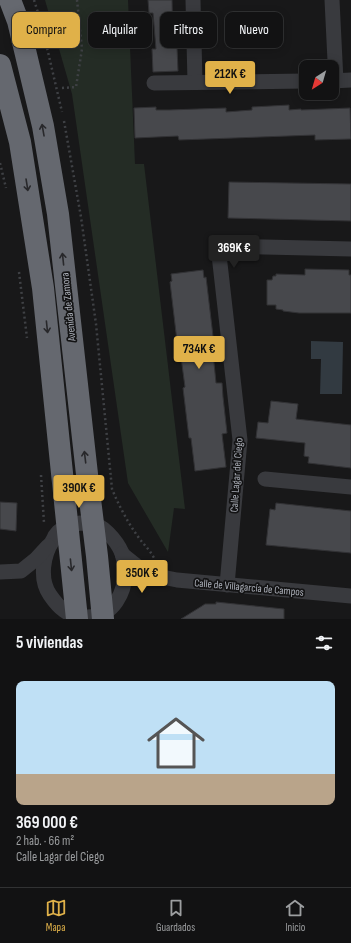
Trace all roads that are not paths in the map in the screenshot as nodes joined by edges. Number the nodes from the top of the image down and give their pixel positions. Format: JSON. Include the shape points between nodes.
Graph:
{"nodes":[{"id":1,"x":10,"y":0,"type":"edge"},
{"id":2,"x":193,"y":0,"type":"edge"},
{"id":3,"x":332,"y":0,"type":"edge"},
{"id":4,"x":0,"y":65,"type":"edge"},
{"id":5,"x":340,"y":80,"type":"edge"},
{"id":6,"x":299,"y":81,"type":"edge"},
{"id":7,"x":195,"y":82,"type":"junction"},
{"id":8,"x":154,"y":83,"type":"dead end"},
{"id":9,"x":351,"y":249,"type":"edge"},
{"id":10,"x":265,"y":479,"type":"dead end"},
{"id":11,"x":351,"y":487,"type":"edge"},
{"id":12,"x":93,"y":524,"type":"junction"},
{"id":13,"x":67,"y":527,"type":"junction"},
{"id":14,"x":49,"y":545,"type":"junction"},
{"id":15,"x":122,"y":554,"type":"junction"},
{"id":16,"x":21,"y":571,"type":"junction"},
{"id":17,"x":0,"y":572,"type":"edge"},
{"id":18,"x":147,"y":574,"type":"junction"},
{"id":19,"x":45,"y":582,"type":"junction"},
{"id":20,"x":227,"y":585,"type":"junction"},
{"id":21,"x":121,"y":594,"type":"junction"},
{"id":22,"x":351,"y":596,"type":"edge"},
{"id":23,"x":103,"y":617,"type":"edge"},
{"id":24,"x":77,"y":618,"type":"edge"}],
"edges":[{"from":12,"to":1,"type":"highway","name":"Avenida de Zamora","one_way":true,"via":[[58,214],[42,126],[18,21]]},
{"from":2,"to":7,"type":"street"},
{"from":3,"to":5,"type":"street"},
{"from":4,"to":13,"type":"highway","name":"Avenida de Zamora","one_way":true,"via":[[20,142],[43,288]]},
{"from":6,"to":7,"type":"street"},
{"from":7,"to":8,"type":"street"},
{"from":9,"to":20,"type":"street","name":"Calle Lagar del Ciego","via":[[218,246],[240,440]]},
{"from":10,"to":11,"type":"street"},
{"from":12,"to":13,"type":"street","via":[[80,522]]},
{"from":12,"to":15,"type":"street","via":[[110,536]]},
{"from":12,"to":23,"type":"highway","name":"Avenida de Zamora"},
{"from":13,"to":14,"type":"street","via":[[57,532]]},
{"from":13,"to":24,"type":"highway","name":"Avenida de Zamora","one_way":true},
{"from":14,"to":16,"type":"street"},
{"from":14,"to":19,"type":"street","via":[[43,570]]},
{"from":15,"to":18,"type":"street","name":"Calle de Villagarcía de Campos"},
{"from":15,"to":21,"type":"street","via":[[125,573]]},
{"from":16,"to":17,"type":"street"},
{"from":16,"to":19,"type":"street"},
{"from":18,"to":20,"type":"street","name":"Calle de Villagarcía de Campos"},
{"from":18,"to":21,"type":"street"},
{"from":19,"to":24,"type":"street","via":[[48,593],[55,602]]},
{"from":20,"to":22,"type":"street","name":"Calle de Villagarcía de Campos"},
{"from":21,"to":23,"type":"street","via":[[115,605]]},
{"from":23,"to":24,"type":"street"}]}
